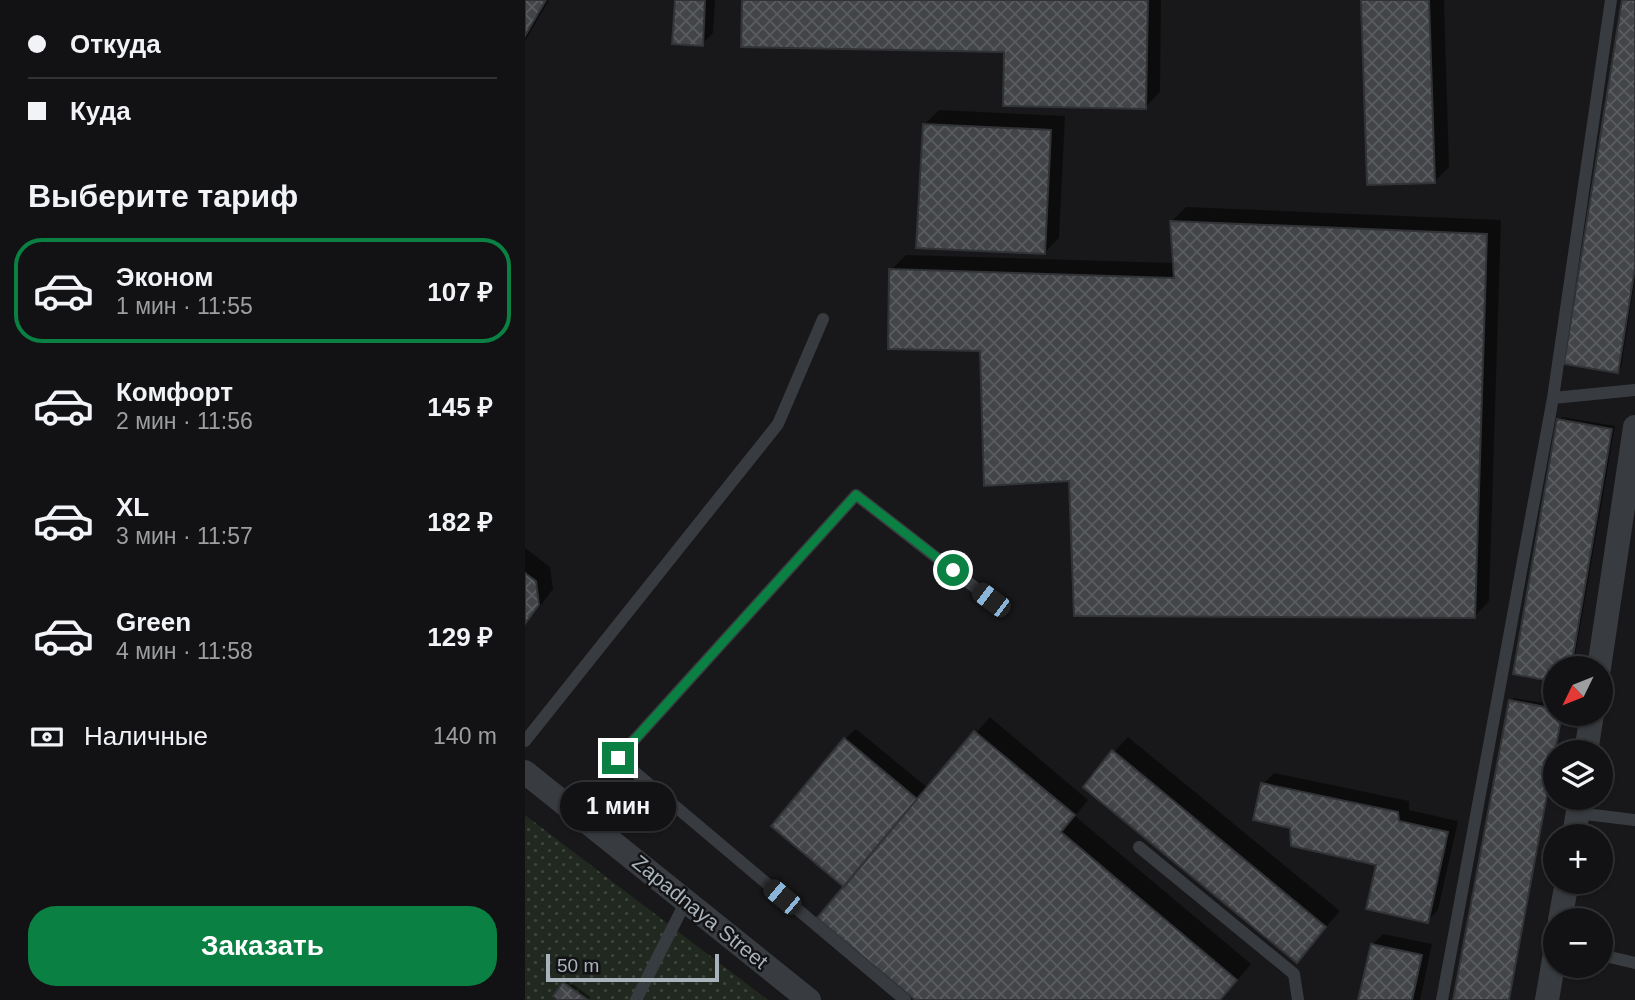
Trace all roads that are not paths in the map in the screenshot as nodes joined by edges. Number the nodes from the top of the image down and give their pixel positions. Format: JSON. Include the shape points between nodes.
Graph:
{"nodes":[{"id":1,"x":1611,"y":0,"type":"edge"},
{"id":2,"x":824,"y":319,"type":"dead end"},
{"id":3,"x":1635,"y":390,"type":"edge"},
{"id":4,"x":1553,"y":398,"type":"junction"},
{"id":5,"x":1635,"y":427,"type":"edge"},
{"id":6,"x":991,"y":600,"type":"dead end"},
{"id":7,"x":1601,"y":656,"type":"edge"},
{"id":8,"x":525,"y":741,"type":"edge"},
{"id":9,"x":525,"y":772,"type":"edge"},
{"id":10,"x":1577,"y":816,"type":"edge"},
{"id":11,"x":1635,"y":820,"type":"edge"},
{"id":12,"x":1139,"y":847,"type":"dead end"},
{"id":13,"x":686,"y":901,"type":"junction"},
{"id":14,"x":1613,"y":958,"type":"edge"},
{"id":15,"x":1635,"y":963,"type":"edge"},
{"id":16,"x":1551,"y":978,"type":"edge"},
{"id":17,"x":636,"y":1000,"type":"edge"},
{"id":18,"x":809,"y":1000,"type":"edge"},
{"id":19,"x":905,"y":1000,"type":"edge"},
{"id":20,"x":1298,"y":1000,"type":"edge"},
{"id":21,"x":1442,"y":1000,"type":"edge"},
{"id":22,"x":1547,"y":1000,"type":"edge"}],
"edges":[{"from":1,"to":4,"type":"lane"},
{"from":2,"to":8,"type":"lane","via":[[778,424]]},
{"from":3,"to":4,"type":"lane"},
{"from":4,"to":21,"type":"lane"},
{"from":5,"to":7,"type":"street"},
{"from":6,"to":19,"type":"lane","via":[[856,495],[618,758]]},
{"from":9,"to":13,"type":"street","name":"Zapadnaya Street"},
{"from":10,"to":11,"type":"lane"},
{"from":12,"to":20,"type":"lane","via":[[1294,974]]},
{"from":13,"to":17,"type":"lane"},
{"from":13,"to":18,"type":"street","name":"Zapadnaya Street"},
{"from":14,"to":15,"type":"lane"},
{"from":16,"to":22,"type":"street"}]}
